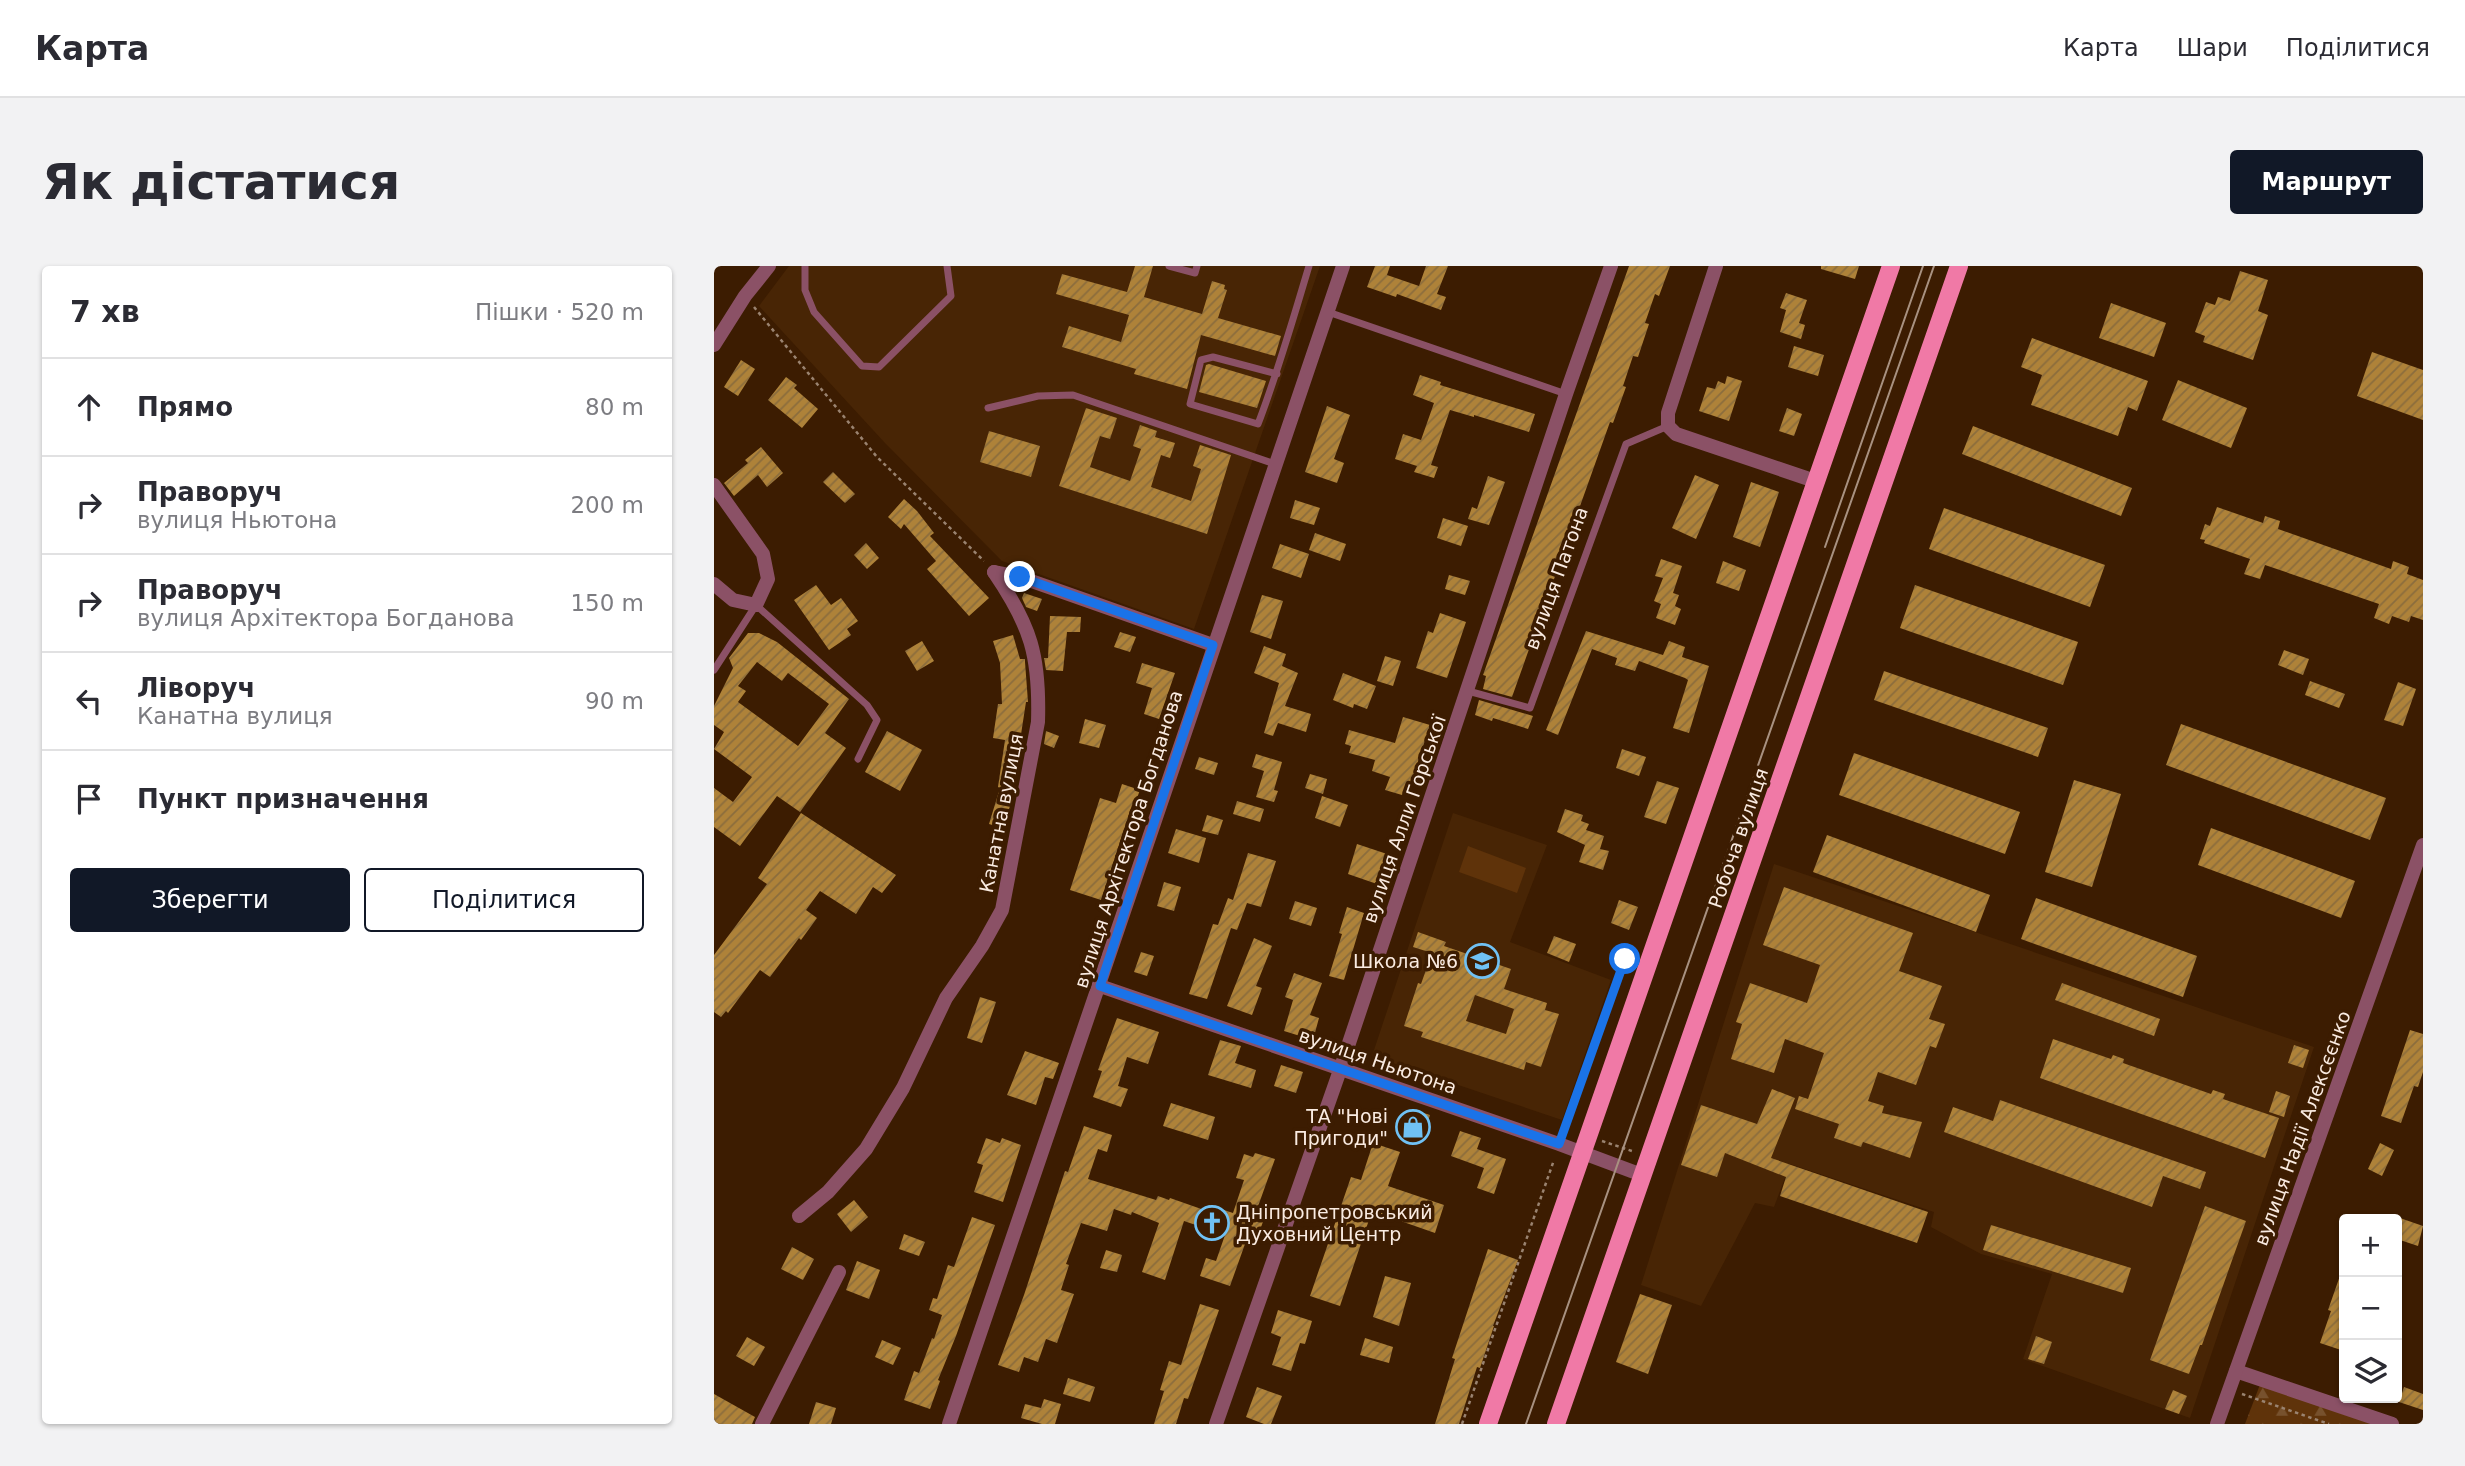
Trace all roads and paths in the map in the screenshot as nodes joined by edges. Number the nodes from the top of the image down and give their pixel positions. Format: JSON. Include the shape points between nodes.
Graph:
{"nodes":[{"id":1,"x":769,"y":266,"type":"edge"},
{"id":2,"x":805,"y":266,"type":"edge"},
{"id":3,"x":947,"y":266,"type":"edge"},
{"id":4,"x":1169,"y":266,"type":"edge"},
{"id":5,"x":1197,"y":266,"type":"edge"},
{"id":6,"x":1309,"y":266,"type":"edge"},
{"id":7,"x":1343,"y":266,"type":"edge"},
{"id":8,"x":1611,"y":266,"type":"edge"},
{"id":9,"x":1716,"y":266,"type":"edge"},
{"id":10,"x":1891,"y":266,"type":"edge"},
{"id":11,"x":1959,"y":266,"type":"edge"},
{"id":12,"x":745,"y":296,"type":"junction"},
{"id":13,"x":1328,"y":312,"type":"junction"},
{"id":14,"x":714,"y":345,"type":"edge"},
{"id":15,"x":1277,"y":374,"type":"junction"},
{"id":16,"x":1566,"y":394,"type":"junction"},
{"id":17,"x":988,"y":408,"type":"dead end"},
{"id":18,"x":1668,"y":426,"type":"junction"},
{"id":19,"x":1275,"y":464,"type":"junction"},
{"id":20,"x":1815,"y":481,"type":"junction"},
{"id":21,"x":714,"y":485,"type":"edge"},
{"id":22,"x":994,"y":572,"type":"junction"},
{"id":23,"x":714,"y":584,"type":"edge"},
{"id":24,"x":756,"y":605,"type":"junction"},
{"id":25,"x":1213,"y":645,"type":"junction"},
{"id":26,"x":714,"y":670,"type":"edge"},
{"id":27,"x":1468,"y":691,"type":"junction"},
{"id":28,"x":858,"y":759,"type":"dead end"},
{"id":29,"x":2423,"y":845,"type":"edge"},
{"id":30,"x":1625,"y":959,"type":"dead end"},
{"id":31,"x":1100,"y":986,"type":"junction"},
{"id":32,"x":1340,"y":1069,"type":"junction"},
{"id":33,"x":1559,"y":1144,"type":"junction"},
{"id":34,"x":1585,"y":1144,"type":"junction"},
{"id":35,"x":1649,"y":1157,"type":"junction"},
{"id":36,"x":1642,"y":1175,"type":"junction"},
{"id":37,"x":799,"y":1216,"type":"dead end"},
{"id":38,"x":839,"y":1272,"type":"dead end"},
{"id":39,"x":2236,"y":1371,"type":"junction"},
{"id":40,"x":2229,"y":1389,"type":"junction"},
{"id":41,"x":762,"y":1424,"type":"edge"},
{"id":42,"x":950,"y":1424,"type":"edge"},
{"id":43,"x":1216,"y":1424,"type":"edge"},
{"id":44,"x":1461,"y":1424,"type":"edge"},
{"id":45,"x":1488,"y":1424,"type":"edge"},
{"id":46,"x":1556,"y":1424,"type":"edge"},
{"id":47,"x":2217,"y":1424,"type":"edge"},
{"id":48,"x":2329,"y":1424,"type":"edge"},
{"id":49,"x":2392,"y":1424,"type":"edge"}],
"edges":[{"from":1,"to":12,"type":"street"},
{"from":2,"to":3,"type":"lane","via":[[805,290],[814,312],[862,366],[879,368],[951,296]]},
{"from":4,"to":5,"type":"lane","via":[[1195,272]]},
{"from":6,"to":15,"type":"lane"},
{"from":7,"to":13,"type":"street","name":"вулиця Архітектора Богданова"},
{"from":8,"to":16,"type":"street","name":"вулиця Алли Горської"},
{"from":9,"to":18,"type":"street","via":[[1668,413]]},
{"from":10,"to":20,"type":"main road"},
{"from":11,"to":35,"type":"main road","name":"Робоча вулиця"},
{"from":12,"to":14,"type":"street"},
{"from":12,"to":22,"type":"path","via":[[877,457]]},
{"from":13,"to":16,"type":"lane"},
{"from":13,"to":19,"type":"street","name":"вулиця Архітектора Богданова"},
{"from":15,"to":15,"type":"lane","via":[[1258,424],[1190,404],[1201,360],[1213,357]]},
{"from":16,"to":27,"type":"street","name":"вулиця Алли Горської"},
{"from":17,"to":19,"type":"lane","via":[[1038,396],[1073,395]]},
{"from":18,"to":20,"type":"street","via":[[1676,434]]},
{"from":18,"to":27,"type":"lane","name":"вулиця Патона","via":[[1626,444],[1530,708]]},
{"from":19,"to":25,"type":"street","name":"вулиця Архітектора Богданова"},
{"from":20,"to":34,"type":"main road"},
{"from":21,"to":24,"type":"street","via":[[762,554],[768,579]]},
{"from":22,"to":25,"type":"street"},
{"from":22,"to":37,"type":"street","name":"Канатна вулиця","via":[[1028,631],[1038,695],[1002,910],[946,998],[903,1088],[866,1149],[828,1192]]},
{"from":23,"to":24,"type":"street","via":[[733,600]]},
{"from":24,"to":26,"type":"lane"},
{"from":24,"to":28,"type":"lane","via":[[867,705],[877,720]]},
{"from":25,"to":31,"type":"street","name":"вулиця Архітектора Богданова"},
{"from":27,"to":32,"type":"street","name":"вулиця Алли Горської"},
{"from":29,"to":39,"type":"street","name":"вулиця Надії Алексєєнко"},
{"from":30,"to":33,"type":"path"},
{"from":31,"to":32,"type":"street","name":"вулиця Ньютона"},
{"from":31,"to":42,"type":"street","name":"вулиця Архітектора Богданова"},
{"from":32,"to":33,"type":"street","name":"вулиця Ньютона"},
{"from":32,"to":43,"type":"street","name":"вулиця Алли Горської"},
{"from":33,"to":34,"type":"street","name":"вулиця Ньютона"},
{"from":33,"to":44,"type":"path"},
{"from":34,"to":35,"type":"path"},
{"from":34,"to":36,"type":"street","name":"вулиця Ньютона"},
{"from":34,"to":45,"type":"main road"},
{"from":35,"to":36,"type":"main road","name":"Робоча вулиця"},
{"from":36,"to":46,"type":"main road","name":"Робоча вулиця"},
{"from":38,"to":41,"type":"street"},
{"from":39,"to":40,"type":"street","name":"вулиця Надії Алексєєнко"},
{"from":39,"to":49,"type":"street"},
{"from":40,"to":47,"type":"street","name":"вулиця Надії Алексєєнко"},
{"from":40,"to":48,"type":"path"}]}
